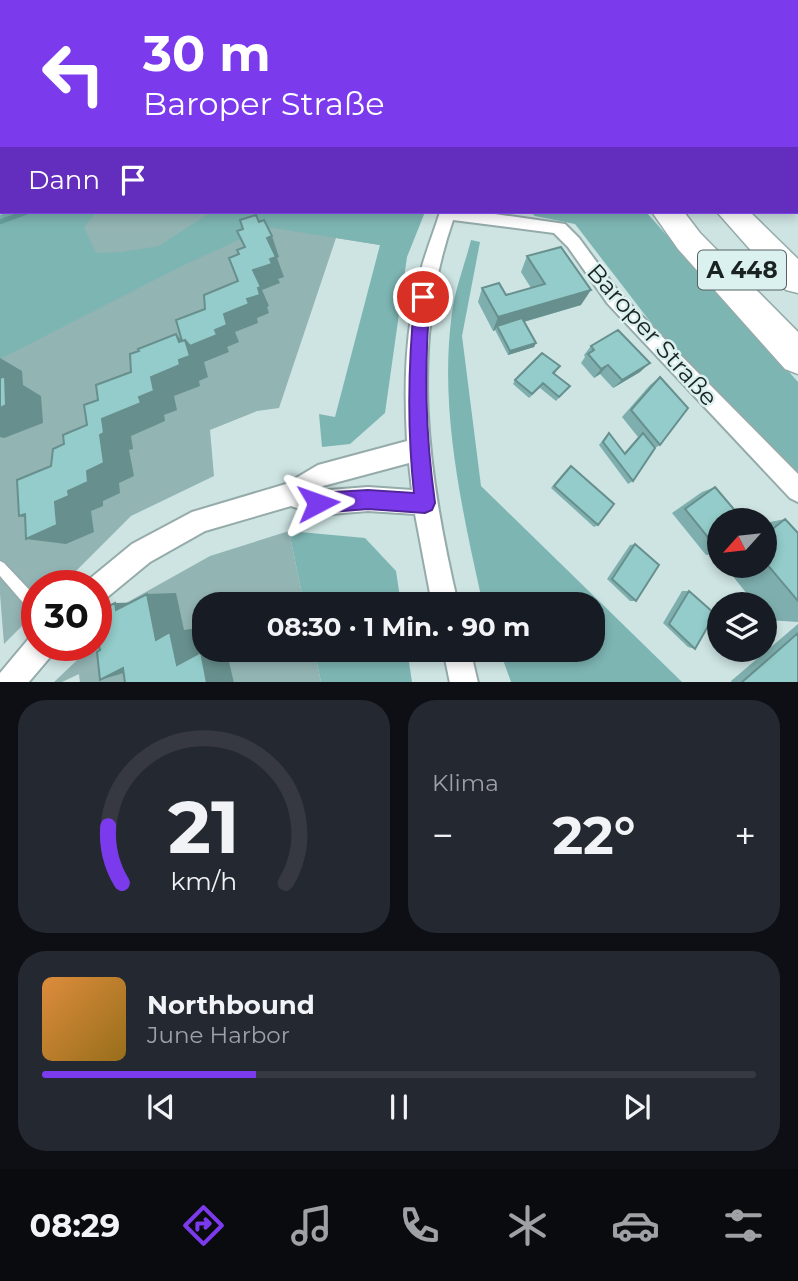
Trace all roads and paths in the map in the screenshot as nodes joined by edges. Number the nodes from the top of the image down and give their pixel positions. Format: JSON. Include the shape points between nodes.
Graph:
{"nodes":[{"id":1,"x":446,"y":214,"type":"edge"},
{"id":2,"x":461,"y":214,"type":"edge"},
{"id":3,"x":669,"y":214,"type":"edge"},
{"id":4,"x":686,"y":214,"type":"edge"},
{"id":5,"x":736,"y":214,"type":"edge"},
{"id":6,"x":737,"y":214,"type":"edge"},
{"id":7,"x":798,"y":262,"type":"edge"},
{"id":8,"x":798,"y":280,"type":"edge"},
{"id":9,"x":798,"y":330,"type":"edge"},
{"id":10,"x":798,"y":358,"type":"edge"},
{"id":11,"x":419,"y":449,"type":"junction"},
{"id":12,"x":798,"y":491,"type":"edge"},
{"id":13,"x":291,"y":494,"type":"junction"},
{"id":14,"x":425,"y":503,"type":"junction"},
{"id":15,"x":0,"y":567,"type":"edge"},
{"id":16,"x":112,"y":577,"type":"edge"},
{"id":17,"x":21,"y":590,"type":"edge"},
{"id":18,"x":443,"y":592,"type":"edge"},
{"id":19,"x":28,"y":661,"type":"edge"},
{"id":20,"x":459,"y":662,"type":"edge"},
{"id":21,"x":10,"y":682,"type":"edge"},
{"id":22,"x":464,"y":682,"type":"edge"}],
"edges":[{"from":1,"to":11,"type":"street","name":"Baroper Straße","via":[[423,297],[416,361]]},
{"from":2,"to":12,"type":"street","name":"Baroper Straße","via":[[559,228],[569,236],[614,299]]},
{"from":3,"to":10,"type":"highway"},
{"from":4,"to":9,"type":"highway","number":"A 448"},
{"from":5,"to":8,"type":"highway","number":"A 448"},
{"from":6,"to":7,"type":"highway"},
{"from":11,"to":13,"type":"street","via":[[318,476]]},
{"from":11,"to":14,"type":"street","name":"Baroper Straße"},
{"from":13,"to":14,"type":"street","via":[[318,503],[368,499]]},
{"from":13,"to":16,"type":"street","via":[[189,525],[141,553]]},
{"from":14,"to":18,"type":"street","name":"Baroper Straße"},
{"from":15,"to":17,"type":"lane"},
{"from":19,"to":21,"type":"street"},
{"from":20,"to":22,"type":"street"}]}
